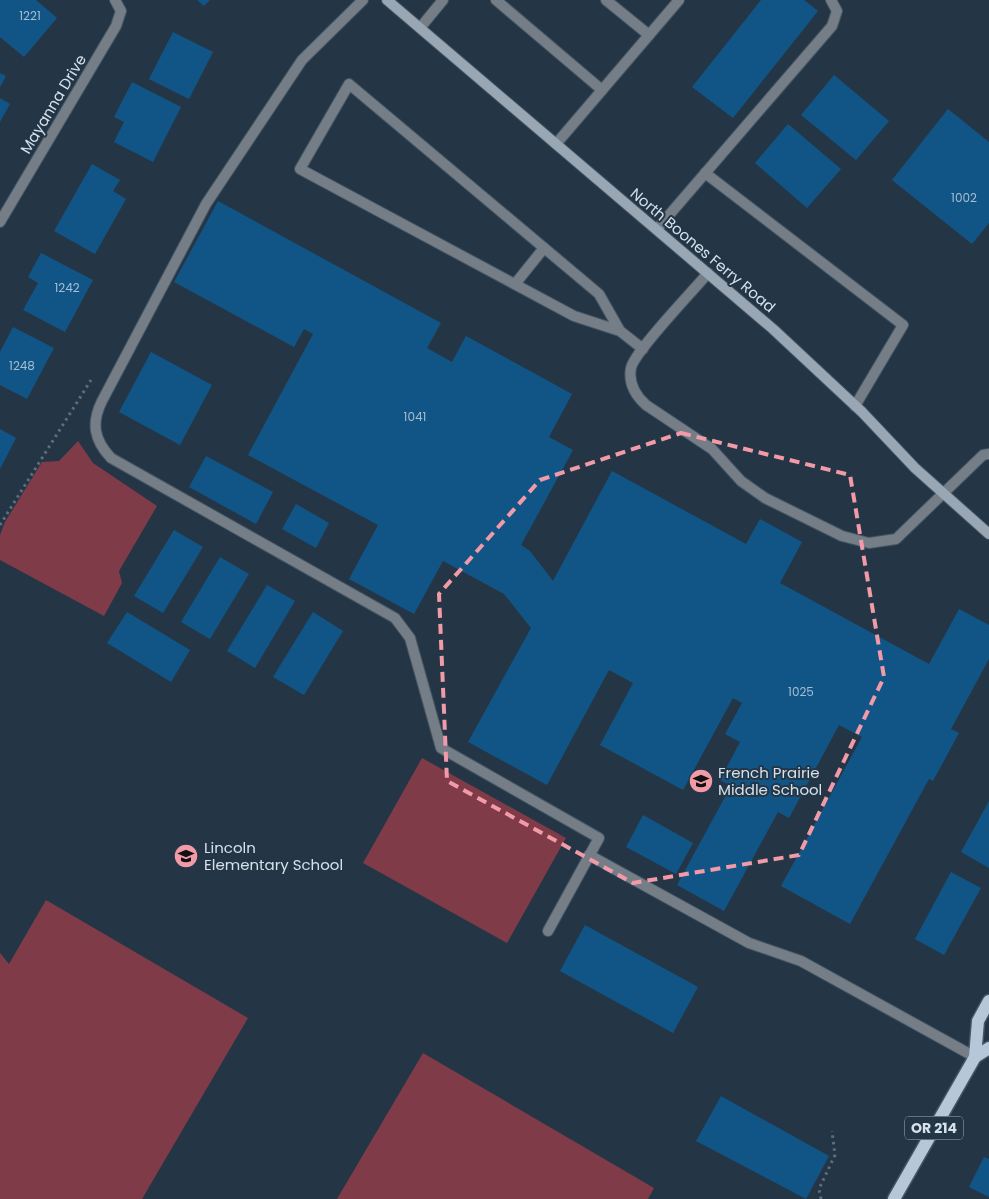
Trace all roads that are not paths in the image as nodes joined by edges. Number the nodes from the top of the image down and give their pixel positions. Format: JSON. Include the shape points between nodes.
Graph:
{"nodes":[{"id":1,"x":115,"y":0,"type":"edge"},
{"id":2,"x":363,"y":0,"type":"edge"},
{"id":3,"x":387,"y":0,"type":"edge"},
{"id":4,"x":442,"y":0,"type":"edge"},
{"id":5,"x":496,"y":0,"type":"edge"},
{"id":6,"x":606,"y":0,"type":"edge"},
{"id":7,"x":679,"y":0,"type":"edge"},
{"id":8,"x":831,"y":0,"type":"edge"},
{"id":9,"x":420,"y":28,"type":"junction"},
{"id":10,"x":649,"y":35,"type":"junction"},
{"id":11,"x":602,"y":90,"type":"junction"},
{"id":12,"x":556,"y":144,"type":"junction"},
{"id":13,"x":705,"y":173,"type":"junction"},
{"id":14,"x":0,"y":222,"type":"edge"},
{"id":15,"x":656,"y":229,"type":"junction"},
{"id":16,"x":544,"y":248,"type":"junction"},
{"id":17,"x":708,"y":273,"type":"junction"},
{"id":18,"x":515,"y":284,"type":"junction"},
{"id":19,"x":620,"y":331,"type":"junction"},
{"id":20,"x":643,"y":349,"type":"junction"},
{"id":21,"x":856,"y":406,"type":"junction"},
{"id":22,"x":989,"y":454,"type":"edge"},
{"id":23,"x":943,"y":495,"type":"junction"},
{"id":24,"x":989,"y":534,"type":"edge"},
{"id":25,"x":589,"y":855,"type":"junction"},
{"id":26,"x":548,"y":930,"type":"dead end"},
{"id":27,"x":989,"y":1002,"type":"edge"},
{"id":28,"x":989,"y":1048,"type":"edge"},
{"id":29,"x":975,"y":1057,"type":"junction"},
{"id":30,"x":894,"y":1199,"type":"edge"}],
"edges":[{"from":1,"to":14,"type":"street","name":"Mayanna Drive","via":[[121,11],[116,26]]},
{"from":2,"to":25,"type":"street","via":[[302,60],[206,204],[99,407],[94,424],[96,437],[111,458],[395,618],[410,638],[441,748],[598,838]]},
{"from":3,"to":9,"type":"main road","name":"North Boones Ferry Road"},
{"from":4,"to":9,"type":"street"},
{"from":5,"to":11,"type":"street"},
{"from":6,"to":10,"type":"street"},
{"from":7,"to":10,"type":"street"},
{"from":8,"to":13,"type":"street","via":[[838,11],[832,26]]},
{"from":9,"to":12,"type":"main road","name":"North Boones Ferry Road"},
{"from":10,"to":11,"type":"street"},
{"from":11,"to":12,"type":"street"},
{"from":12,"to":15,"type":"main road","name":"North Boones Ferry Road"},
{"from":13,"to":15,"type":"street"},
{"from":13,"to":21,"type":"street","via":[[903,325]]},
{"from":15,"to":17,"type":"main road","name":"North Boones Ferry Road"},
{"from":16,"to":18,"type":"street"},
{"from":16,"to":18,"type":"street","via":[[349,84],[300,169]]},
{"from":16,"to":19,"type":"street","via":[[599,294]]},
{"from":17,"to":20,"type":"street"},
{"from":17,"to":21,"type":"main road","name":"North Boones Ferry Road","via":[[773,328]]},
{"from":18,"to":19,"type":"street","via":[[574,316]]},
{"from":19,"to":20,"type":"street"},
{"from":20,"to":23,"type":"street","via":[[634,359],[630,380],[639,399],[712,449],[741,482],[842,536],[869,542],[896,540]]},
{"from":21,"to":23,"type":"main road","name":"North Boones Ferry Road"},
{"from":22,"to":23,"type":"street","via":[[983,455]]},
{"from":23,"to":24,"type":"main road","name":"North Boones Ferry Road"},
{"from":25,"to":26,"type":"street"},
{"from":25,"to":29,"type":"street","via":[[749,943],[801,961]]},
{"from":27,"to":29,"type":"main road","number":"OR 214","via":[[978,1021]]},
{"from":28,"to":29,"type":"main road","number":"OR 214"},
{"from":29,"to":30,"type":"main road","number":"OR 214"}]}
